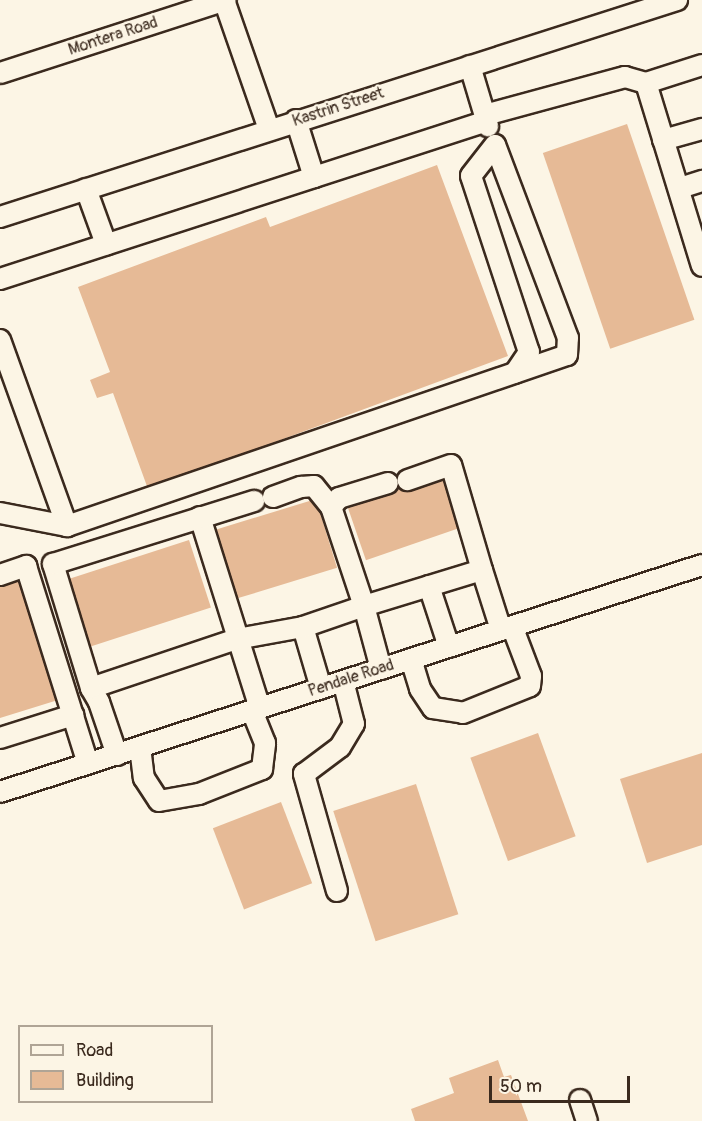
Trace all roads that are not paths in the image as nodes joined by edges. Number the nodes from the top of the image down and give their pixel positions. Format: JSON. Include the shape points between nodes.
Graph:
{"nodes":[{"id":1,"x":225,"y":0,"type":"edge"},
{"id":2,"x":677,"y":0,"type":"edge"},
{"id":3,"x":702,"y":65,"type":"edge"},
{"id":4,"x":470,"y":66,"type":"junction"},
{"id":5,"x":0,"y":73,"type":"edge"},
{"id":6,"x":646,"y":83,"type":"junction"},
{"id":7,"x":486,"y":118,"type":"junction"},
{"id":8,"x":296,"y":120,"type":"junction"},
{"id":9,"x":269,"y":129,"type":"junction"},
{"id":10,"x":702,"y":129,"type":"edge"},
{"id":11,"x":663,"y":140,"type":"junction"},
{"id":12,"x":495,"y":145,"type":"junction"},
{"id":13,"x":314,"y":177,"type":"junction"},
{"id":14,"x":702,"y":181,"type":"edge"},
{"id":15,"x":680,"y":188,"type":"junction"},
{"id":16,"x":86,"y":189,"type":"junction"},
{"id":17,"x":0,"y":217,"type":"edge"},
{"id":18,"x":106,"y":244,"type":"junction"},
{"id":19,"x":699,"y":245,"type":"edge"},
{"id":20,"x":702,"y":266,"type":"edge"},
{"id":21,"x":0,"y":279,"type":"edge"},
{"id":22,"x":0,"y":340,"type":"edge"},
{"id":23,"x":515,"y":373,"type":"junction"},
{"id":24,"x":408,"y":480,"type":"dead end"},
{"id":25,"x":388,"y":483,"type":"dead end"},
{"id":26,"x":331,"y":507,"type":"junction"},
{"id":27,"x":0,"y":513,"type":"edge"},
{"id":28,"x":200,"y":517,"type":"junction"},
{"id":29,"x":67,"y":526,"type":"junction"},
{"id":30,"x":702,"y":565,"type":"edge"},
{"id":31,"x":482,"y":570,"type":"junction"},
{"id":32,"x":0,"y":575,"type":"edge"},
{"id":33,"x":429,"y":586,"type":"junction"},
{"id":34,"x":364,"y":606,"type":"junction"},
{"id":35,"x":303,"y":627,"type":"junction"},
{"id":36,"x":507,"y":628,"type":"junction"},
{"id":37,"x":237,"y":639,"type":"junction"},
{"id":38,"x":449,"y":646,"type":"junction"},
{"id":39,"x":411,"y":659,"type":"junction"},
{"id":40,"x":381,"y":669,"type":"junction"},
{"id":41,"x":343,"y":681,"type":"junction"},
{"id":42,"x":91,"y":688,"type":"junction"},
{"id":43,"x":321,"y":688,"type":"junction"},
{"id":44,"x":256,"y":709,"type":"junction"},
{"id":45,"x":73,"y":716,"type":"junction"},
{"id":46,"x":0,"y":738,"type":"edge"},
{"id":47,"x":140,"y":747,"type":"junction"},
{"id":48,"x":117,"y":755,"type":"junction"},
{"id":49,"x":88,"y":764,"type":"junction"},
{"id":50,"x":0,"y":792,"type":"edge"},
{"id":51,"x":337,"y":891,"type":"dead end"},
{"id":52,"x":580,"y":1100,"type":"dead end"},
{"id":53,"x":587,"y":1121,"type":"edge"}],
"edges":[{"from":1,"to":5,"type":"street","name":"Montera Road"},
{"from":1,"to":9,"type":"street"},
{"from":2,"to":4,"type":"street","name":"Kastrin Street"},
{"from":3,"to":6,"type":"street"},
{"from":4,"to":7,"type":"street"},
{"from":4,"to":8,"type":"street","name":"Kastrin Street"},
{"from":6,"to":7,"type":"street","via":[[625,76]]},
{"from":6,"to":11,"type":"street"},
{"from":7,"to":12,"type":"street"},
{"from":7,"to":13,"type":"street"},
{"from":8,"to":9,"type":"street","name":"Kastrin Street"},
{"from":8,"to":13,"type":"street"},
{"from":9,"to":16,"type":"street","name":"Kastrin Street"},
{"from":10,"to":11,"type":"street"},
{"from":11,"to":15,"type":"street"},
{"from":12,"to":23,"type":"street","via":[[471,176],[529,352]]},
{"from":12,"to":23,"type":"street","via":[[568,338],[567,355]]},
{"from":13,"to":18,"type":"street"},
{"from":14,"to":15,"type":"street"},
{"from":15,"to":19,"type":"street"},
{"from":16,"to":17,"type":"street","name":"Kastrin Street"},
{"from":16,"to":18,"type":"street"},
{"from":18,"to":21,"type":"street"},
{"from":19,"to":20,"type":"street"},
{"from":22,"to":29,"type":"street"},
{"from":23,"to":29,"type":"street"},
{"from":24,"to":31,"type":"street","via":[[451,465]]},
{"from":25,"to":26,"type":"street","via":[[339,498]]},
{"from":26,"to":28,"type":"street","via":[[314,486]]},
{"from":26,"to":34,"type":"street"},
{"from":27,"to":29,"type":"street"},
{"from":28,"to":37,"type":"street"},
{"from":28,"to":42,"type":"street","via":[[53,564]]},
{"from":30,"to":36,"type":"street","name":"Pendale Road"},
{"from":31,"to":33,"type":"street"},
{"from":31,"to":36,"type":"street"},
{"from":32,"to":45,"type":"street","via":[[26,566]]},
{"from":33,"to":34,"type":"street"},
{"from":33,"to":38,"type":"street"},
{"from":34,"to":35,"type":"street"},
{"from":34,"to":40,"type":"street"},
{"from":35,"to":37,"type":"street"},
{"from":35,"to":43,"type":"street"},
{"from":36,"to":38,"type":"street","name":"Pendale Road"},
{"from":36,"to":39,"type":"street","via":[[531,676],[530,686],[463,713],[434,708],[420,689]]},
{"from":37,"to":42,"type":"street"},
{"from":37,"to":44,"type":"street"},
{"from":38,"to":39,"type":"street","name":"Pendale Road"},
{"from":39,"to":40,"type":"street","name":"Pendale Road"},
{"from":40,"to":41,"type":"street","name":"Pendale Road"},
{"from":41,"to":43,"type":"street","name":"Pendale Road"},
{"from":41,"to":51,"type":"street","via":[[354,724],[340,747],[304,774]]},
{"from":42,"to":48,"type":"street"},
{"from":43,"to":44,"type":"street","name":"Pendale Road"},
{"from":44,"to":47,"type":"street","name":"Pendale Road"},
{"from":44,"to":47,"type":"street","via":[[265,743],[262,769],[199,794],[159,801],[144,778]]},
{"from":45,"to":46,"type":"street"},
{"from":45,"to":49,"type":"street"},
{"from":47,"to":48,"type":"street","name":"Pendale Road"},
{"from":48,"to":49,"type":"street","name":"Pendale Road"},
{"from":49,"to":50,"type":"street","name":"Pendale Road"},
{"from":52,"to":53,"type":"street"}]}
